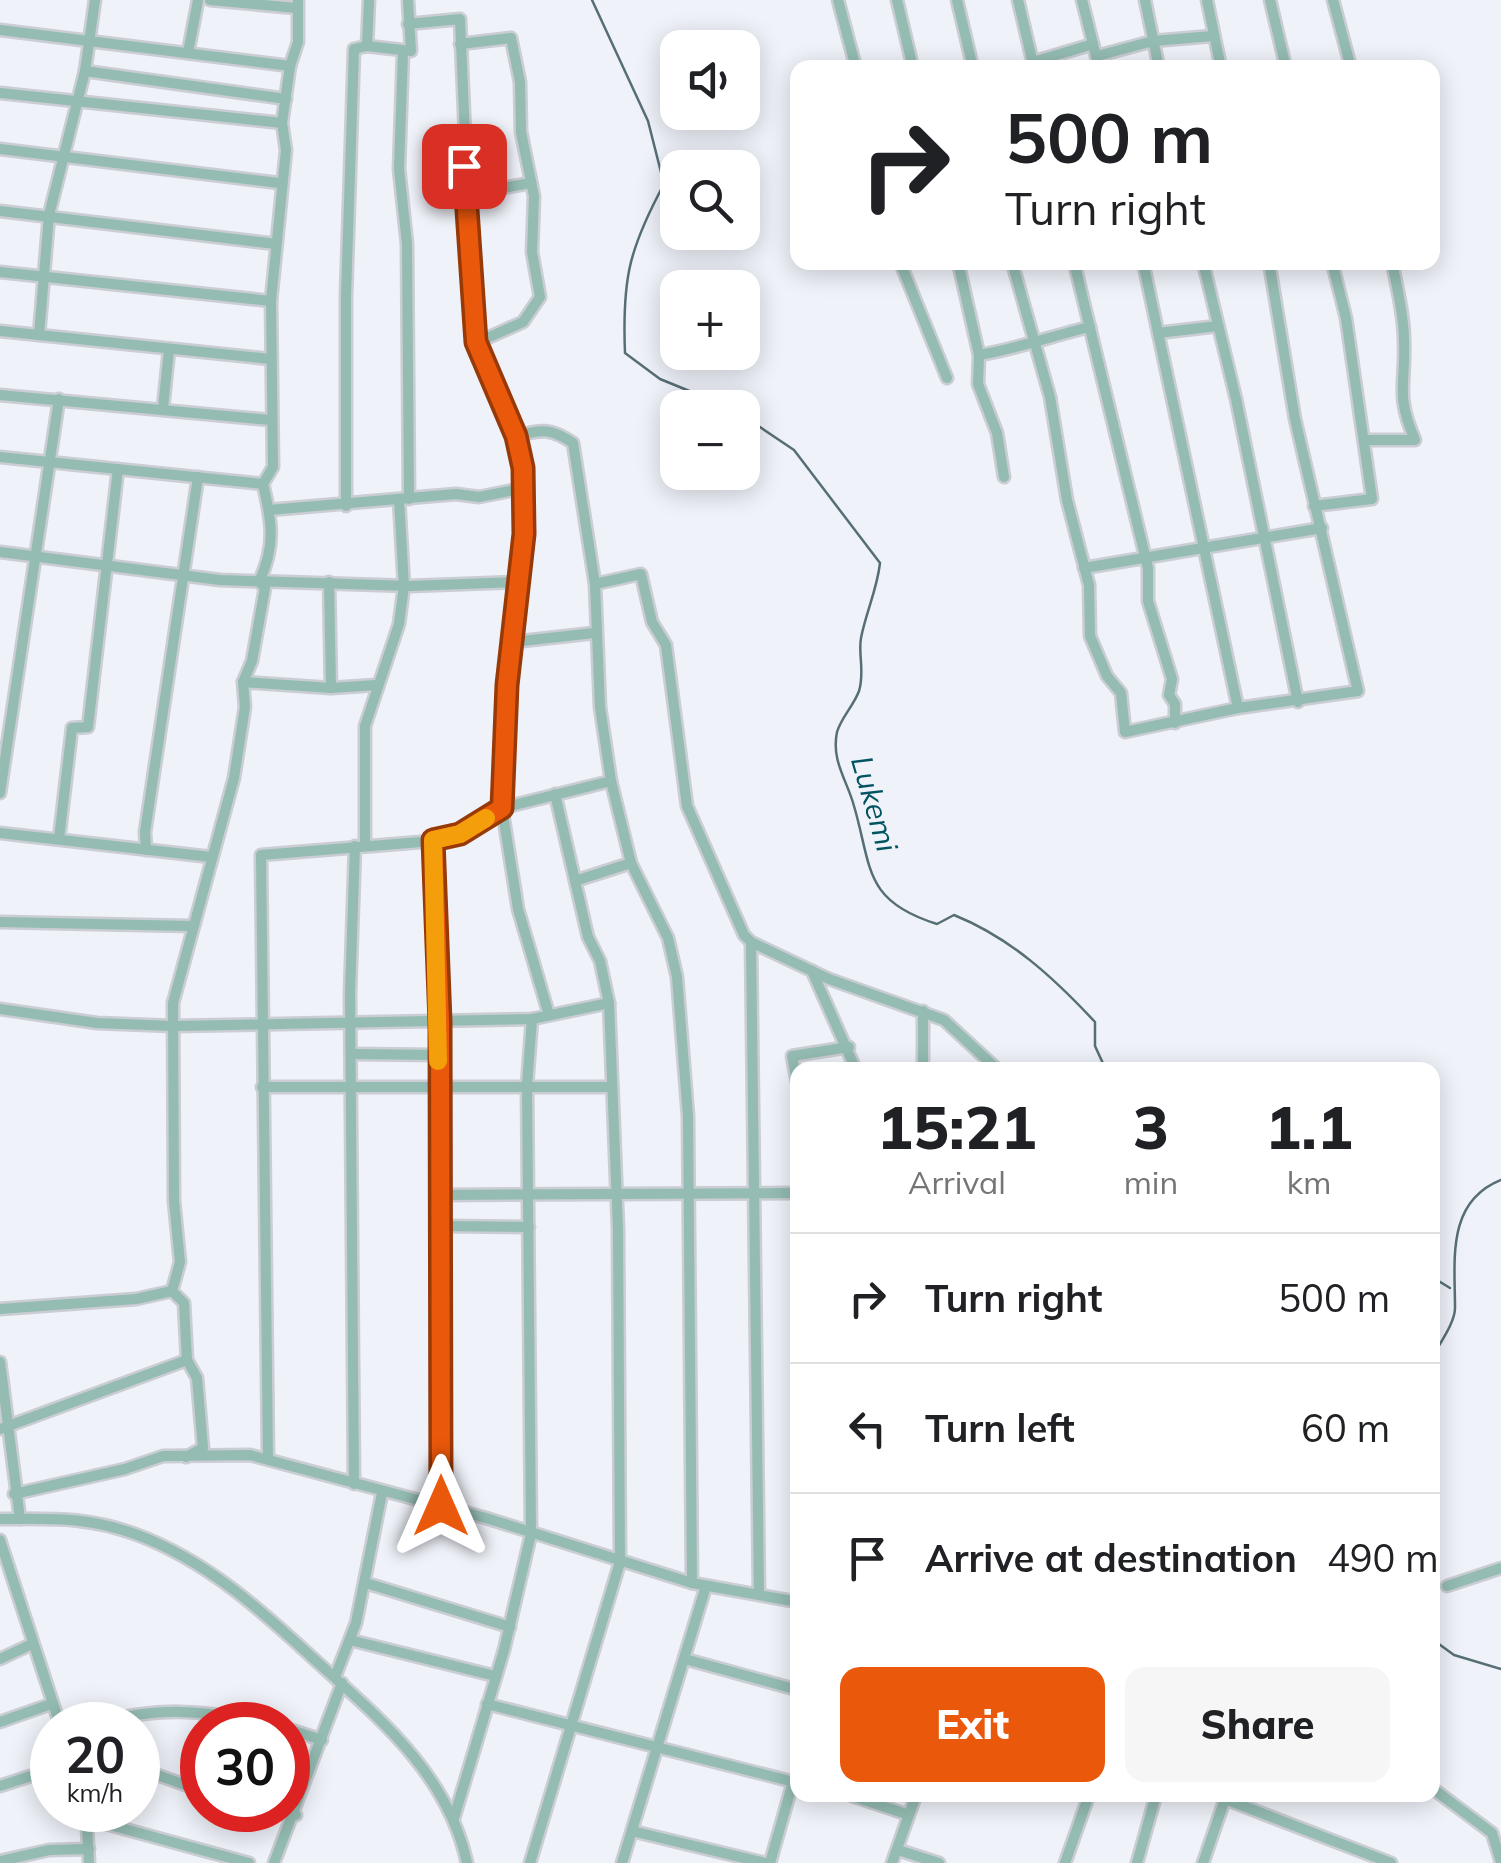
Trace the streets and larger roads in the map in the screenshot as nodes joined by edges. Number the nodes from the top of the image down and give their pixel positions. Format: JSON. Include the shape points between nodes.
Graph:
{"nodes":[{"id":1,"x":95,"y":0,"type":"edge"},
{"id":2,"x":198,"y":0,"type":"edge"},
{"id":3,"x":210,"y":0,"type":"edge"},
{"id":4,"x":369,"y":0,"type":"edge"},
{"id":5,"x":408,"y":0,"type":"edge"},
{"id":6,"x":838,"y":0,"type":"edge"},
{"id":7,"x":896,"y":0,"type":"edge"},
{"id":8,"x":957,"y":0,"type":"edge"},
{"id":9,"x":1018,"y":0,"type":"edge"},
{"id":10,"x":1082,"y":0,"type":"edge"},
{"id":11,"x":1146,"y":0,"type":"edge"},
{"id":12,"x":1207,"y":0,"type":"edge"},
{"id":13,"x":1270,"y":0,"type":"edge"},
{"id":14,"x":1332,"y":0,"type":"edge"},
{"id":15,"x":297,"y":4,"type":"edge"},
{"id":16,"x":408,"y":24,"type":"junction"},
{"id":17,"x":0,"y":30,"type":"edge"},
{"id":18,"x":1212,"y":36,"type":"junction"},
{"id":19,"x":90,"y":40,"type":"junction"},
{"id":20,"x":1153,"y":42,"type":"junction"},
{"id":21,"x":460,"y":44,"type":"junction"},
{"id":22,"x":367,"y":46,"type":"junction"},
{"id":23,"x":403,"y":52,"type":"junction"},
{"id":24,"x":188,"y":53,"type":"junction"},
{"id":25,"x":1096,"y":56,"type":"edge"},
{"id":26,"x":854,"y":60,"type":"edge"},
{"id":27,"x":911,"y":60,"type":"edge"},
{"id":28,"x":971,"y":60,"type":"edge"},
{"id":29,"x":1032,"y":60,"type":"edge"},
{"id":30,"x":1068,"y":60,"type":"edge"},
{"id":31,"x":1157,"y":60,"type":"edge"},
{"id":32,"x":1219,"y":60,"type":"edge"},
{"id":33,"x":1284,"y":60,"type":"edge"},
{"id":34,"x":1349,"y":60,"type":"edge"},
{"id":35,"x":290,"y":66,"type":"junction"},
{"id":36,"x":85,"y":71,"type":"junction"},
{"id":37,"x":0,"y":94,"type":"edge"},
{"id":38,"x":286,"y":99,"type":"junction"},
{"id":39,"x":78,"y":102,"type":"junction"},
{"id":40,"x":282,"y":123,"type":"junction"},
{"id":41,"x":0,"y":149,"type":"edge"},
{"id":42,"x":64,"y":157,"type":"junction"},
{"id":43,"x":530,"y":182,"type":"junction"},
{"id":44,"x":279,"y":183,"type":"junction"},
{"id":45,"x":465,"y":195,"type":"junction"},
{"id":46,"x":0,"y":210,"type":"edge"},
{"id":47,"x":49,"y":215,"type":"junction"},
{"id":48,"x":276,"y":244,"type":"junction"},
{"id":49,"x":903,"y":270,"type":"edge"},
{"id":50,"x":960,"y":270,"type":"edge"},
{"id":51,"x":1014,"y":270,"type":"edge"},
{"id":52,"x":1076,"y":270,"type":"edge"},
{"id":53,"x":1145,"y":270,"type":"edge"},
{"id":54,"x":1205,"y":270,"type":"edge"},
{"id":55,"x":1270,"y":270,"type":"edge"},
{"id":56,"x":1334,"y":270,"type":"edge"},
{"id":57,"x":1393,"y":270,"type":"edge"},
{"id":58,"x":0,"y":272,"type":"edge"},
{"id":59,"x":42,"y":278,"type":"junction"},
{"id":60,"x":271,"y":302,"type":"junction"},
{"id":61,"x":1218,"y":326,"type":"junction"},
{"id":62,"x":1090,"y":327,"type":"junction"},
{"id":63,"x":0,"y":331,"type":"edge"},
{"id":64,"x":1158,"y":333,"type":"junction"},
{"id":65,"x":40,"y":335,"type":"junction"},
{"id":66,"x":1034,"y":340,"type":"junction"},
{"id":67,"x":476,"y":342,"type":"junction"},
{"id":68,"x":169,"y":350,"type":"junction"},
{"id":69,"x":979,"y":355,"type":"junction"},
{"id":70,"x":270,"y":359,"type":"junction"},
{"id":71,"x":947,"y":378,"type":"dead end"},
{"id":72,"x":0,"y":395,"type":"edge"},
{"id":73,"x":59,"y":399,"type":"junction"},
{"id":74,"x":163,"y":408,"type":"junction"},
{"id":75,"x":270,"y":420,"type":"junction"},
{"id":76,"x":516,"y":436,"type":"junction"},
{"id":77,"x":1364,"y":440,"type":"junction"},
{"id":78,"x":0,"y":457,"type":"edge"},
{"id":79,"x":51,"y":463,"type":"junction"},
{"id":80,"x":118,"y":469,"type":"junction"},
{"id":81,"x":198,"y":477,"type":"junction"},
{"id":82,"x":1004,"y":478,"type":"dead end"},
{"id":83,"x":263,"y":484,"type":"junction"},
{"id":84,"x":524,"y":488,"type":"junction"},
{"id":85,"x":404,"y":499,"type":"junction"},
{"id":86,"x":346,"y":506,"type":"junction"},
{"id":87,"x":1314,"y":506,"type":"junction"},
{"id":88,"x":269,"y":510,"type":"junction"},
{"id":89,"x":1322,"y":528,"type":"junction"},
{"id":90,"x":1266,"y":540,"type":"junction"},
{"id":91,"x":1204,"y":548,"type":"junction"},
{"id":92,"x":0,"y":552,"type":"edge"},
{"id":93,"x":36,"y":556,"type":"junction"},
{"id":94,"x":1142,"y":556,"type":"junction"},
{"id":95,"x":110,"y":567,"type":"junction"},
{"id":96,"x":1084,"y":568,"type":"junction"},
{"id":97,"x":185,"y":576,"type":"junction"},
{"id":98,"x":259,"y":582,"type":"junction"},
{"id":99,"x":330,"y":582,"type":"junction"},
{"id":100,"x":517,"y":582,"type":"junction"},
{"id":101,"x":595,"y":584,"type":"junction"},
{"id":102,"x":404,"y":586,"type":"junction"},
{"id":103,"x":594,"y":633,"type":"junction"},
{"id":104,"x":513,"y":642,"type":"junction"},
{"id":105,"x":243,"y":682,"type":"junction"},
{"id":106,"x":376,"y":685,"type":"junction"},
{"id":107,"x":331,"y":688,"type":"junction"},
{"id":108,"x":1298,"y":702,"type":"junction"},
{"id":109,"x":1238,"y":708,"type":"junction"},
{"id":110,"x":1175,"y":722,"type":"junction"},
{"id":111,"x":612,"y":782,"type":"junction"},
{"id":112,"x":0,"y":793,"type":"edge"},
{"id":113,"x":555,"y":794,"type":"junction"},
{"id":114,"x":502,"y":808,"type":"junction"},
{"id":115,"x":0,"y":833,"type":"edge"},
{"id":116,"x":60,"y":840,"type":"junction"},
{"id":117,"x":433,"y":840,"type":"junction"},
{"id":118,"x":360,"y":846,"type":"junction"},
{"id":119,"x":146,"y":850,"type":"junction"},
{"id":120,"x":211,"y":857,"type":"junction"},
{"id":121,"x":631,"y":863,"type":"junction"},
{"id":122,"x":578,"y":880,"type":"junction"},
{"id":123,"x":0,"y":922,"type":"edge"},
{"id":124,"x":191,"y":926,"type":"junction"},
{"id":125,"x":751,"y":942,"type":"junction"},
{"id":126,"x":812,"y":971,"type":"junction"},
{"id":127,"x":609,"y":1003,"type":"junction"},
{"id":128,"x":0,"y":1009,"type":"edge"},
{"id":129,"x":923,"y":1011,"type":"junction"},
{"id":130,"x":549,"y":1015,"type":"junction"},
{"id":131,"x":532,"y":1019,"type":"junction"},
{"id":132,"x":262,"y":1022,"type":"junction"},
{"id":133,"x":440,"y":1022,"type":"junction"},
{"id":134,"x":351,"y":1024,"type":"junction"},
{"id":135,"x":173,"y":1026,"type":"junction"},
{"id":136,"x":849,"y":1047,"type":"junction"},
{"id":137,"x":350,"y":1054,"type":"junction"},
{"id":138,"x":438,"y":1055,"type":"junction"},
{"id":139,"x":793,"y":1062,"type":"edge"},
{"id":140,"x":854,"y":1062,"type":"edge"},
{"id":141,"x":923,"y":1062,"type":"edge"},
{"id":142,"x":989,"y":1062,"type":"edge"},
{"id":143,"x":527,"y":1085,"type":"junction"},
{"id":144,"x":351,"y":1086,"type":"junction"},
{"id":145,"x":439,"y":1086,"type":"junction"},
{"id":146,"x":262,"y":1087,"type":"junction"},
{"id":147,"x":612,"y":1087,"type":"junction"},
{"id":148,"x":689,"y":1191,"type":"junction"},
{"id":149,"x":617,"y":1193,"type":"junction"},
{"id":150,"x":790,"y":1193,"type":"edge"},
{"id":151,"x":752,"y":1194,"type":"junction"},
{"id":152,"x":441,"y":1195,"type":"junction"},
{"id":153,"x":529,"y":1196,"type":"junction"},
{"id":154,"x":440,"y":1226,"type":"junction"},
{"id":155,"x":529,"y":1227,"type":"junction"},
{"id":156,"x":172,"y":1290,"type":"junction"},
{"id":157,"x":0,"y":1309,"type":"edge"},
{"id":158,"x":188,"y":1360,"type":"junction"},
{"id":159,"x":0,"y":1362,"type":"edge"},
{"id":160,"x":1,"y":1381,"type":"edge"},
{"id":161,"x":3,"y":1428,"type":"edge"},
{"id":162,"x":186,"y":1457,"type":"junction"},
{"id":163,"x":268,"y":1459,"type":"junction"},
{"id":164,"x":354,"y":1484,"type":"junction"},
{"id":165,"x":382,"y":1493,"type":"junction"},
{"id":166,"x":14,"y":1494,"type":"junction"},
{"id":167,"x":441,"y":1506,"type":"junction"},
{"id":168,"x":20,"y":1519,"type":"junction"},
{"id":169,"x":0,"y":1520,"type":"edge"},
{"id":170,"x":530,"y":1534,"type":"junction"},
{"id":171,"x":0,"y":1540,"type":"edge"},
{"id":172,"x":620,"y":1562,"type":"junction"},
{"id":173,"x":1501,"y":1568,"type":"edge"},
{"id":174,"x":366,"y":1583,"type":"junction"},
{"id":175,"x":692,"y":1583,"type":"junction"},
{"id":176,"x":15,"y":1586,"type":"junction"},
{"id":177,"x":706,"y":1586,"type":"junction"},
{"id":178,"x":1447,"y":1586,"type":"dead end"},
{"id":179,"x":0,"y":1592,"type":"edge"},
{"id":180,"x":759,"y":1596,"type":"junction"},
{"id":181,"x":790,"y":1601,"type":"edge"},
{"id":182,"x":510,"y":1627,"type":"junction"},
{"id":183,"x":350,"y":1640,"type":"junction"},
{"id":184,"x":32,"y":1644,"type":"junction"},
{"id":185,"x":0,"y":1659,"type":"edge"},
{"id":186,"x":684,"y":1659,"type":"junction"},
{"id":187,"x":495,"y":1676,"type":"junction"},
{"id":188,"x":338,"y":1680,"type":"junction"},
{"id":189,"x":790,"y":1688,"type":"edge"},
{"id":190,"x":50,"y":1702,"type":"edge"},
{"id":191,"x":487,"y":1704,"type":"junction"},
{"id":192,"x":30,"y":1711,"type":"edge"},
{"id":193,"x":0,"y":1722,"type":"edge"},
{"id":194,"x":570,"y":1724,"type":"junction"},
{"id":195,"x":310,"y":1736,"type":"edge"},
{"id":196,"x":322,"y":1740,"type":"junction"},
{"id":197,"x":653,"y":1750,"type":"junction"},
{"id":198,"x":310,"y":1774,"type":"edge"},
{"id":199,"x":30,"y":1776,"type":"edge"},
{"id":200,"x":790,"y":1782,"type":"edge"},
{"id":201,"x":0,"y":1786,"type":"edge"},
{"id":202,"x":1440,"y":1794,"type":"edge"},
{"id":203,"x":790,"y":1798,"type":"edge"},
{"id":204,"x":870,"y":1802,"type":"edge"},
{"id":205,"x":912,"y":1802,"type":"edge"},
{"id":206,"x":1087,"y":1802,"type":"edge"},
{"id":207,"x":1154,"y":1802,"type":"edge"},
{"id":208,"x":1224,"y":1802,"type":"edge"},
{"id":209,"x":1238,"y":1802,"type":"edge"},
{"id":210,"x":906,"y":1814,"type":"junction"},
{"id":211,"x":454,"y":1818,"type":"junction"},
{"id":212,"x":632,"y":1831,"type":"junction"},
{"id":213,"x":88,"y":1832,"type":"edge"},
{"id":214,"x":147,"y":1832,"type":"edge"},
{"id":215,"x":288,"y":1832,"type":"edge"},
{"id":216,"x":89,"y":1848,"type":"junction"},
{"id":217,"x":898,"y":1850,"type":"junction"},
{"id":218,"x":49,"y":1857,"type":"edge"},
{"id":219,"x":0,"y":1861,"type":"edge"},
{"id":220,"x":1501,"y":1862,"type":"edge"},
{"id":221,"x":89,"y":1863,"type":"edge"},
{"id":222,"x":249,"y":1863,"type":"edge"},
{"id":223,"x":274,"y":1863,"type":"edge"},
{"id":224,"x":467,"y":1863,"type":"edge"},
{"id":225,"x":530,"y":1863,"type":"edge"},
{"id":226,"x":622,"y":1863,"type":"edge"},
{"id":227,"x":768,"y":1863,"type":"edge"},
{"id":228,"x":892,"y":1863,"type":"edge"},
{"id":229,"x":940,"y":1863,"type":"edge"},
{"id":230,"x":1065,"y":1863,"type":"edge"},
{"id":231,"x":1137,"y":1863,"type":"edge"},
{"id":232,"x":1203,"y":1863,"type":"edge"},
{"id":233,"x":1391,"y":1863,"type":"edge"}],
"edges":[{"from":1,"to":19,"type":"street"},
{"from":2,"to":24,"type":"street"},
{"from":3,"to":15,"type":"street"},
{"from":4,"to":22,"type":"street"},
{"from":5,"to":16,"type":"street"},
{"from":6,"to":26,"type":"street"},
{"from":7,"to":27,"type":"street"},
{"from":8,"to":28,"type":"street"},
{"from":9,"to":29,"type":"street"},
{"from":10,"to":25,"type":"street"},
{"from":11,"to":20,"type":"street"},
{"from":12,"to":18,"type":"street"},
{"from":13,"to":33,"type":"street"},
{"from":14,"to":34,"type":"street"},
{"from":15,"to":35,"type":"street","via":[[298,42]]},
{"from":16,"to":21,"type":"street","via":[[460,19]]},
{"from":16,"to":23,"type":"street","via":[[411,51]]},
{"from":17,"to":19,"type":"street"},
{"from":18,"to":20,"type":"street"},
{"from":18,"to":32,"type":"street"},
{"from":19,"to":24,"type":"street"},
{"from":19,"to":36,"type":"street"},
{"from":20,"to":25,"type":"street"},
{"from":20,"to":31,"type":"street"},
{"from":21,"to":43,"type":"street","via":[[511,38]]},
{"from":21,"to":45,"type":"street"},
{"from":22,"to":23,"type":"street"},
{"from":22,"to":86,"type":"street","via":[[354,49]]},
{"from":23,"to":85,"type":"street"},
{"from":24,"to":35,"type":"street"},
{"from":25,"to":30,"type":"street"},
{"from":35,"to":38,"type":"street"},
{"from":36,"to":38,"type":"street"},
{"from":36,"to":39,"type":"street"},
{"from":37,"to":39,"type":"street"},
{"from":38,"to":40,"type":"street"},
{"from":39,"to":40,"type":"street"},
{"from":39,"to":42,"type":"street"},
{"from":40,"to":44,"type":"street","via":[[286,150]]},
{"from":41,"to":42,"type":"street"},
{"from":42,"to":44,"type":"street"},
{"from":42,"to":47,"type":"street"},
{"from":43,"to":45,"type":"street"},
{"from":43,"to":67,"type":"street","via":[[540,297],[523,322]]},
{"from":44,"to":48,"type":"street"},
{"from":45,"to":67,"type":"street"},
{"from":46,"to":47,"type":"street"},
{"from":47,"to":48,"type":"street"},
{"from":47,"to":59,"type":"street"},
{"from":48,"to":60,"type":"street"},
{"from":49,"to":71,"type":"street"},
{"from":50,"to":69,"type":"street"},
{"from":51,"to":66,"type":"street"},
{"from":52,"to":62,"type":"street"},
{"from":53,"to":64,"type":"street"},
{"from":54,"to":61,"type":"street"},
{"from":55,"to":87,"type":"street"},
{"from":56,"to":77,"type":"street"},
{"from":57,"to":77,"type":"street","via":[[1404,342],[1402,411],[1415,440]]},
{"from":58,"to":59,"type":"street"},
{"from":59,"to":60,"type":"street"},
{"from":59,"to":65,"type":"street"},
{"from":60,"to":70,"type":"street"},
{"from":61,"to":64,"type":"street"},
{"from":61,"to":90,"type":"street"},
{"from":62,"to":66,"type":"street"},
{"from":62,"to":94,"type":"street"},
{"from":63,"to":65,"type":"street"},
{"from":64,"to":91,"type":"street"},
{"from":65,"to":68,"type":"street"},
{"from":66,"to":69,"type":"street"},
{"from":66,"to":96,"type":"street"},
{"from":67,"to":76,"type":"street"},
{"from":68,"to":70,"type":"street"},
{"from":68,"to":74,"type":"street"},
{"from":69,"to":82,"type":"street","via":[[978,384]]},
{"from":70,"to":75,"type":"street"},
{"from":72,"to":73,"type":"street"},
{"from":73,"to":74,"type":"street"},
{"from":73,"to":79,"type":"street"},
{"from":74,"to":75,"type":"street"},
{"from":75,"to":83,"type":"street","via":[[272,467]]},
{"from":76,"to":84,"type":"street"},
{"from":76,"to":101,"type":"street","via":[[541,429],[573,443]]},
{"from":77,"to":87,"type":"street","via":[[1372,499]]},
{"from":78,"to":79,"type":"street"},
{"from":79,"to":80,"type":"street"},
{"from":79,"to":93,"type":"street"},
{"from":80,"to":81,"type":"street"},
{"from":80,"to":95,"type":"street"},
{"from":81,"to":83,"type":"street"},
{"from":81,"to":97,"type":"street"},
{"from":83,"to":88,"type":"street"},
{"from":84,"to":85,"type":"street"},
{"from":84,"to":100,"type":"street"},
{"from":85,"to":86,"type":"street"},
{"from":85,"to":102,"type":"street"},
{"from":86,"to":88,"type":"street"},
{"from":87,"to":89,"type":"street"},
{"from":88,"to":98,"type":"street","via":[[272,554]]},
{"from":89,"to":90,"type":"street"},
{"from":89,"to":108,"type":"street","via":[[1358,691]]},
{"from":90,"to":91,"type":"street"},
{"from":90,"to":108,"type":"street"},
{"from":91,"to":94,"type":"street"},
{"from":91,"to":109,"type":"street"},
{"from":92,"to":93,"type":"street"},
{"from":93,"to":95,"type":"street"},
{"from":93,"to":112,"type":"street"},
{"from":94,"to":96,"type":"street"},
{"from":94,"to":110,"type":"street","via":[[1172,678]]},
{"from":95,"to":97,"type":"street"},
{"from":95,"to":116,"type":"street","via":[[88,728],[72,728]]},
{"from":96,"to":110,"type":"street","via":[[1090,636],[1121,693],[1125,732]]},
{"from":97,"to":98,"type":"street"},
{"from":97,"to":119,"type":"street"},
{"from":98,"to":99,"type":"street"},
{"from":98,"to":105,"type":"street","via":[[265,588]]},
{"from":99,"to":102,"type":"street"},
{"from":99,"to":107,"type":"street"},
{"from":100,"to":102,"type":"street"},
{"from":100,"to":104,"type":"street"},
{"from":101,"to":103,"type":"street"},
{"from":101,"to":125,"type":"street","via":[[641,574],[652,622],[666,646],[688,806]]},
{"from":102,"to":106,"type":"street","via":[[400,624]]},
{"from":103,"to":104,"type":"street"},
{"from":103,"to":111,"type":"street"},
{"from":104,"to":114,"type":"street"},
{"from":105,"to":107,"type":"street"},
{"from":105,"to":120,"type":"street","via":[[234,778]]},
{"from":106,"to":107,"type":"street"},
{"from":106,"to":118,"type":"street","via":[[365,726]]},
{"from":108,"to":109,"type":"street"},
{"from":109,"to":110,"type":"street"},
{"from":111,"to":113,"type":"street"},
{"from":111,"to":121,"type":"street"},
{"from":113,"to":114,"type":"street"},
{"from":113,"to":122,"type":"street"},
{"from":114,"to":117,"type":"street","via":[[460,834]]},
{"from":114,"to":130,"type":"street","via":[[518,909]]},
{"from":115,"to":116,"type":"street"},
{"from":116,"to":119,"type":"street"},
{"from":117,"to":118,"type":"street"},
{"from":117,"to":133,"type":"street"},
{"from":118,"to":132,"type":"street","via":[[261,854]]},
{"from":118,"to":134,"type":"street"},
{"from":119,"to":120,"type":"street"},
{"from":120,"to":124,"type":"street"},
{"from":121,"to":122,"type":"street"},
{"from":121,"to":148,"type":"street","via":[[668,938],[676,977]]},
{"from":122,"to":127,"type":"street"},
{"from":123,"to":124,"type":"street"},
{"from":124,"to":135,"type":"street"},
{"from":125,"to":126,"type":"street"},
{"from":125,"to":151,"type":"street"},
{"from":126,"to":129,"type":"street"},
{"from":126,"to":136,"type":"street"},
{"from":127,"to":130,"type":"street"},
{"from":127,"to":147,"type":"street"},
{"from":128,"to":135,"type":"street"},
{"from":129,"to":141,"type":"street"},
{"from":129,"to":142,"type":"street","via":[[944,1020]]},
{"from":130,"to":131,"type":"street"},
{"from":131,"to":133,"type":"street"},
{"from":131,"to":143,"type":"street"},
{"from":132,"to":134,"type":"street"},
{"from":132,"to":135,"type":"street"},
{"from":132,"to":146,"type":"street"},
{"from":133,"to":134,"type":"street"},
{"from":133,"to":138,"type":"street"},
{"from":134,"to":137,"type":"street"},
{"from":135,"to":156,"type":"street","via":[[180,1262]]},
{"from":136,"to":139,"type":"street","via":[[792,1056]]},
{"from":136,"to":140,"type":"street"},
{"from":137,"to":138,"type":"street"},
{"from":137,"to":144,"type":"street"},
{"from":138,"to":145,"type":"street"},
{"from":143,"to":145,"type":"street"},
{"from":143,"to":147,"type":"street"},
{"from":143,"to":153,"type":"street"},
{"from":144,"to":145,"type":"street"},
{"from":144,"to":146,"type":"street"},
{"from":144,"to":164,"type":"street"},
{"from":145,"to":152,"type":"street"},
{"from":146,"to":163,"type":"street"},
{"from":147,"to":149,"type":"street"},
{"from":148,"to":149,"type":"street"},
{"from":148,"to":151,"type":"street"},
{"from":148,"to":175,"type":"street"},
{"from":149,"to":153,"type":"street"},
{"from":149,"to":172,"type":"street"},
{"from":150,"to":151,"type":"street"},
{"from":151,"to":180,"type":"street"},
{"from":152,"to":153,"type":"street"},
{"from":152,"to":154,"type":"street"},
{"from":153,"to":155,"type":"street"},
{"from":154,"to":155,"type":"street"},
{"from":154,"to":167,"type":"street"},
{"from":155,"to":170,"type":"street"},
{"from":156,"to":157,"type":"street"},
{"from":156,"to":158,"type":"street","via":[[184,1304]]},
{"from":158,"to":161,"type":"street"},
{"from":158,"to":162,"type":"street","via":[[197,1378],[202,1448]]},
{"from":159,"to":160,"type":"street"},
{"from":160,"to":161,"type":"street"},
{"from":161,"to":166,"type":"street"},
{"from":162,"to":163,"type":"street"},
{"from":162,"to":166,"type":"street","via":[[163,1456]]},
{"from":163,"to":164,"type":"street"},
{"from":164,"to":165,"type":"street"},
{"from":165,"to":167,"type":"street"},
{"from":165,"to":174,"type":"street"},
{"from":166,"to":168,"type":"street"},
{"from":167,"to":170,"type":"street"},
{"from":168,"to":169,"type":"street"},
{"from":168,"to":188,"type":"street","via":[[92,1521],[182,1555],[254,1604]]},
{"from":170,"to":172,"type":"street"},
{"from":170,"to":182,"type":"street"},
{"from":171,"to":176,"type":"street"},
{"from":172,"to":175,"type":"street"},
{"from":172,"to":194,"type":"street"},
{"from":173,"to":178,"type":"street"},
{"from":174,"to":182,"type":"street"},
{"from":174,"to":183,"type":"street"},
{"from":175,"to":177,"type":"street"},
{"from":176,"to":179,"type":"street"},
{"from":176,"to":184,"type":"street"},
{"from":177,"to":180,"type":"street"},
{"from":177,"to":186,"type":"street"},
{"from":180,"to":181,"type":"street"},
{"from":182,"to":187,"type":"street"},
{"from":183,"to":187,"type":"street"},
{"from":183,"to":188,"type":"street"},
{"from":184,"to":185,"type":"street"},
{"from":184,"to":190,"type":"street"},
{"from":186,"to":189,"type":"street"},
{"from":186,"to":197,"type":"street"},
{"from":187,"to":191,"type":"street"},
{"from":188,"to":196,"type":"street"},
{"from":188,"to":211,"type":"street","via":[[386,1722]]},
{"from":191,"to":194,"type":"street"},
{"from":191,"to":211,"type":"street"},
{"from":192,"to":193,"type":"street"},
{"from":194,"to":197,"type":"street"},
{"from":194,"to":225,"type":"street"},
{"from":195,"to":196,"type":"street"},
{"from":196,"to":198,"type":"street"},
{"from":197,"to":200,"type":"street"},
{"from":197,"to":212,"type":"street"},
{"from":199,"to":201,"type":"street"},
{"from":202,"to":220,"type":"street","via":[[1492,1833]]},
{"from":203,"to":227,"type":"street"},
{"from":204,"to":210,"type":"street"},
{"from":205,"to":210,"type":"street"},
{"from":206,"to":230,"type":"street"},
{"from":207,"to":231,"type":"street"},
{"from":208,"to":232,"type":"street"},
{"from":209,"to":233,"type":"street"},
{"from":210,"to":217,"type":"street"},
{"from":211,"to":224,"type":"street"},
{"from":212,"to":226,"type":"street"},
{"from":212,"to":227,"type":"street"},
{"from":213,"to":216,"type":"street"},
{"from":214,"to":222,"type":"street"},
{"from":215,"to":223,"type":"street"},
{"from":216,"to":218,"type":"street"},
{"from":216,"to":221,"type":"street"},
{"from":217,"to":228,"type":"street"},
{"from":217,"to":229,"type":"street"},
{"from":218,"to":219,"type":"street"}]}
